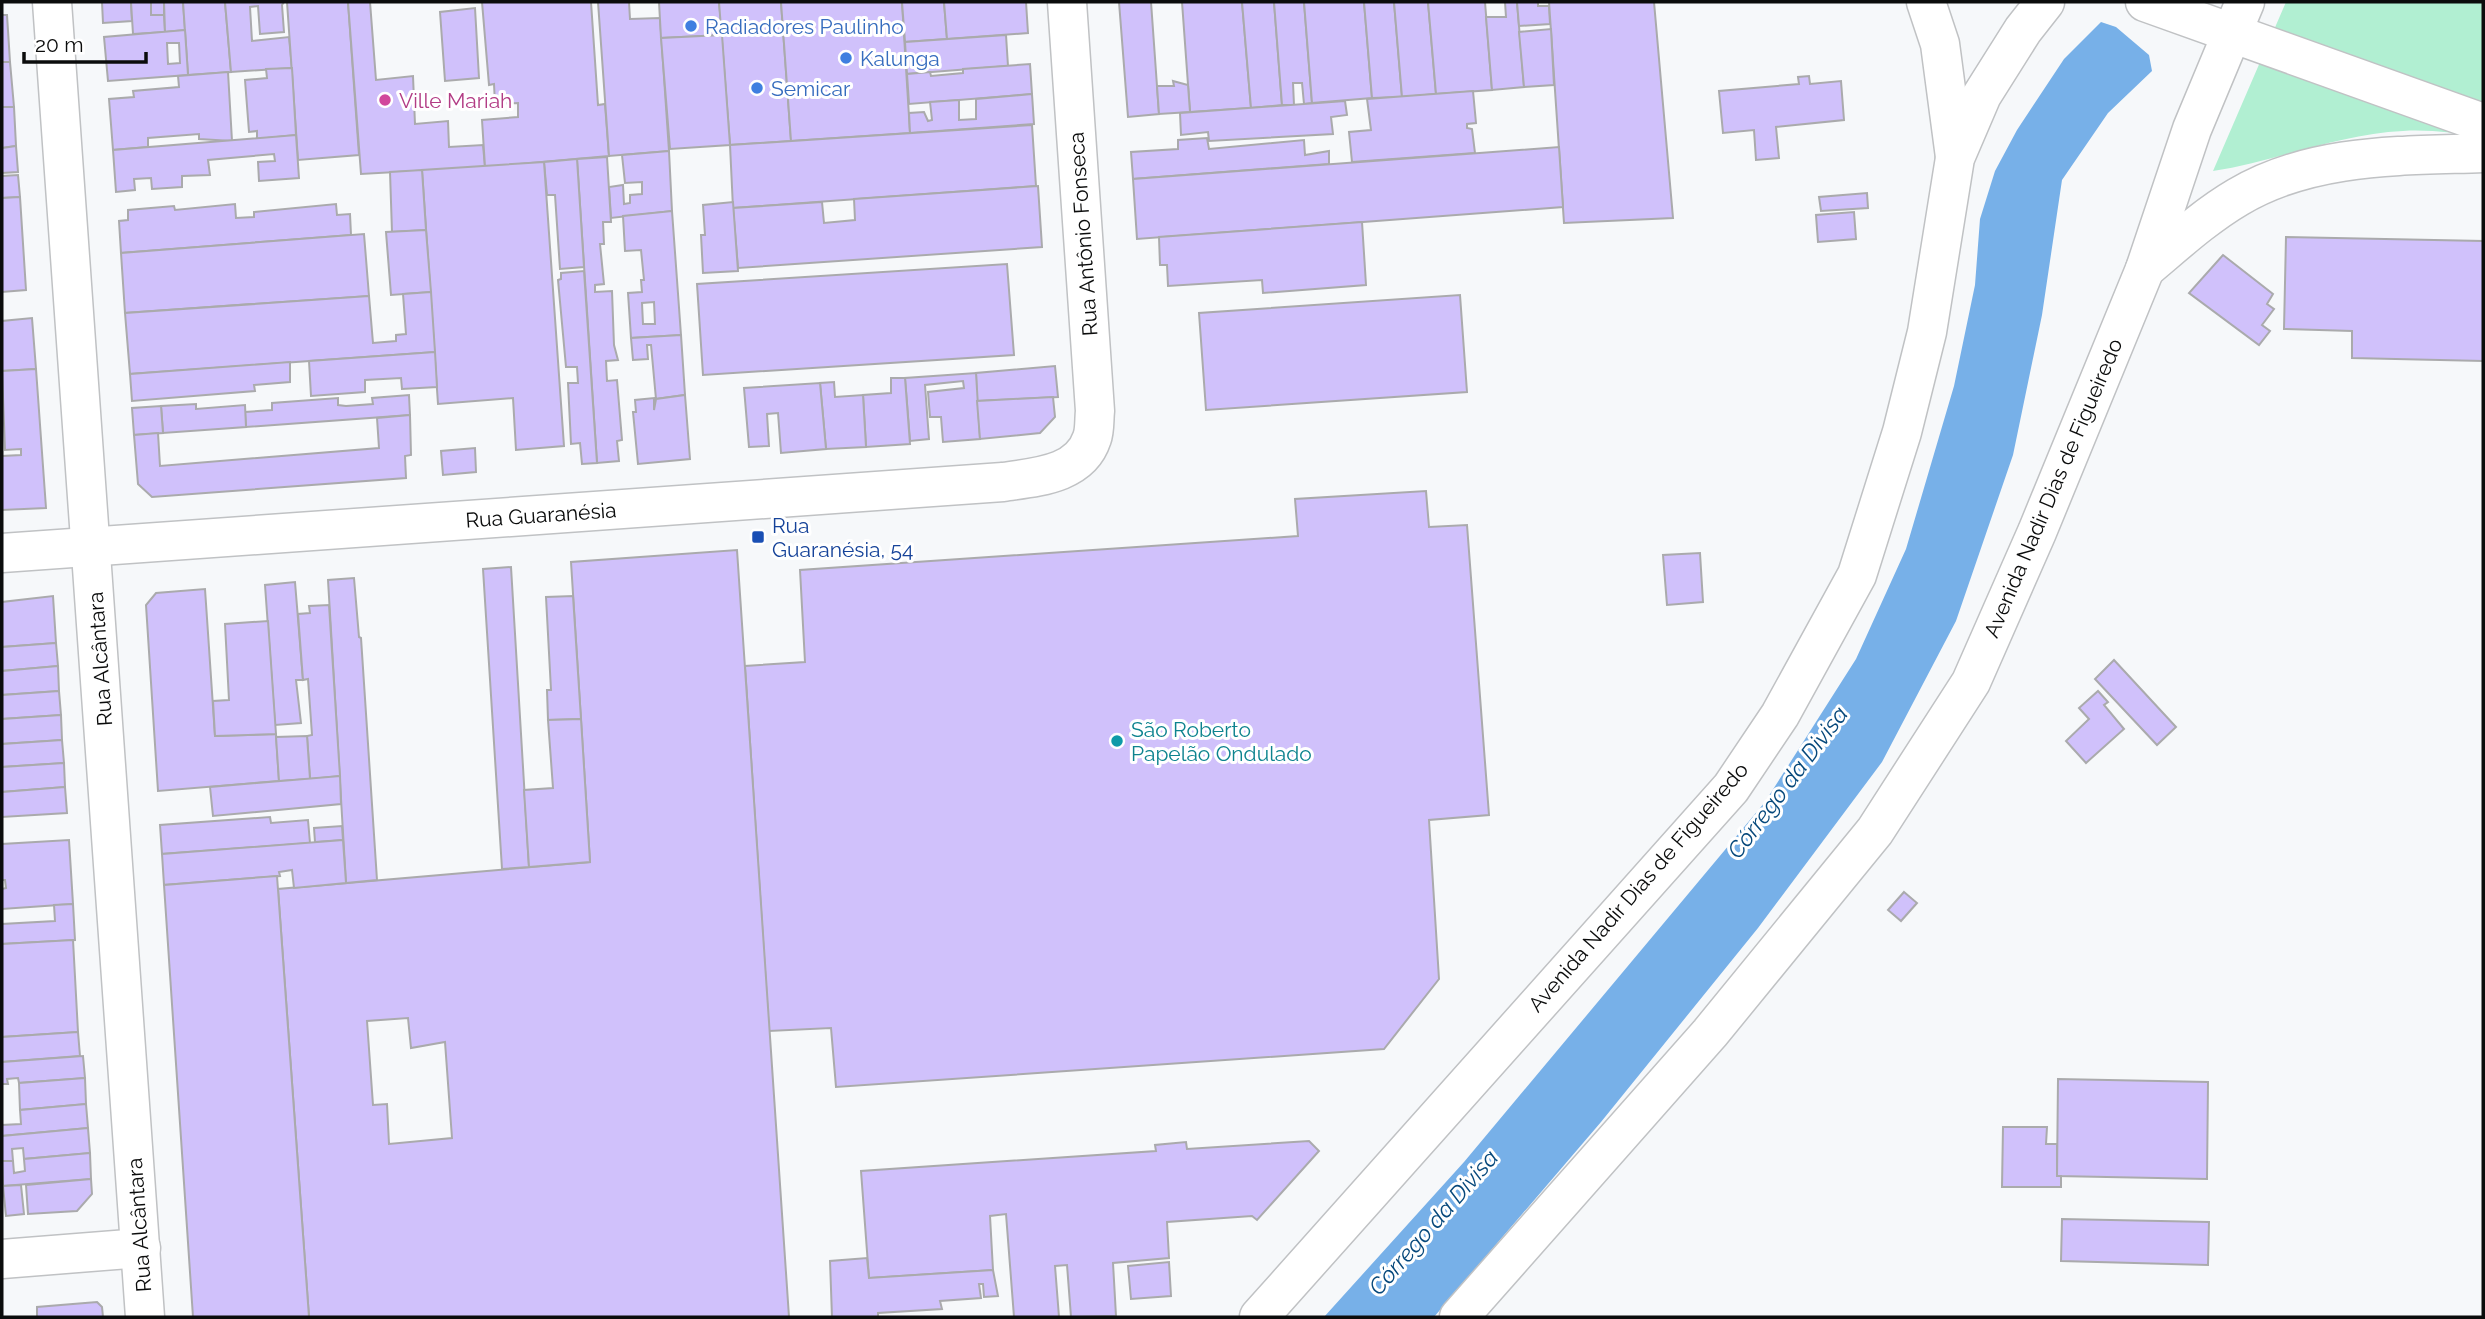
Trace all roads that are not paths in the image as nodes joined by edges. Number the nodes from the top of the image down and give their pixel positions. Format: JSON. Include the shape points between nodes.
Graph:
{"nodes":[{"id":1,"x":52,"y":2,"type":"edge"},
{"id":2,"x":1067,"y":2,"type":"edge"},
{"id":3,"x":1926,"y":2,"type":"edge"},
{"id":4,"x":2045,"y":2,"type":"edge"},
{"id":5,"x":2145,"y":2,"type":"edge"},
{"id":6,"x":2239,"y":17,"type":"edge"},
{"id":7,"x":2483,"y":122,"type":"edge"},
{"id":8,"x":2483,"y":153,"type":"edge"},
{"id":9,"x":1955,"y":158,"type":"junction"},
{"id":10,"x":2145,"y":269,"type":"junction"},
{"id":11,"x":1077,"y":463,"type":"joint"},
{"id":12,"x":92,"y":547,"type":"junction"},
{"id":13,"x":2,"y":553,"type":"edge"},
{"id":14,"x":141,"y":1248,"type":"junction"},
{"id":15,"x":2,"y":1259,"type":"edge"},
{"id":16,"x":145,"y":1317,"type":"edge"},
{"id":17,"x":1259,"y":1317,"type":"edge"},
{"id":18,"x":1459,"y":1317,"type":"edge"}],
"edges":[{"from":1,"to":12,"type":"main road","name":"Rua Alcântara"},
{"from":2,"to":11,"type":"main road","name":"Rua Antônio Fonseca","via":[[1096,411],[1092,439]]},
{"from":3,"to":9,"type":"main road","via":[[1940,44]]},
{"from":4,"to":9,"type":"main road","name":"Avenida Nadir Dias de Figueiredo","via":[[1982,95]]},
{"from":5,"to":6,"type":"main road"},
{"from":6,"to":7,"type":"main road"},
{"from":6,"to":10,"type":"main road","name":"Avenida Nadir Dias de Figueiredo","via":[[2192,128]]},
{"from":8,"to":10,"type":"main road","via":[[2353,159],[2310,167],[2240,196]]},
{"from":9,"to":17,"type":"main road","name":"Avenida Nadir Dias de Figueiredo","via":[[1927,332],[1881,500],[1857,575],[1780,715],[1731,788]]},
{"from":10,"to":18,"type":"main road","name":"Avenida Nadir Dias de Figueiredo","via":[[1971,682],[1875,831],[1710,1032]]},
{"from":11,"to":12,"type":"main road","name":"Rua Guaranésia","via":[[1045,476],[1003,482]]},
{"from":12,"to":13,"type":"main road","name":"Rua Guaranésia"},
{"from":12,"to":14,"type":"main road","name":"Rua Alcântara"},
{"from":14,"to":15,"type":"main road"},
{"from":14,"to":16,"type":"main road","name":"Rua Alcântara"}]}
